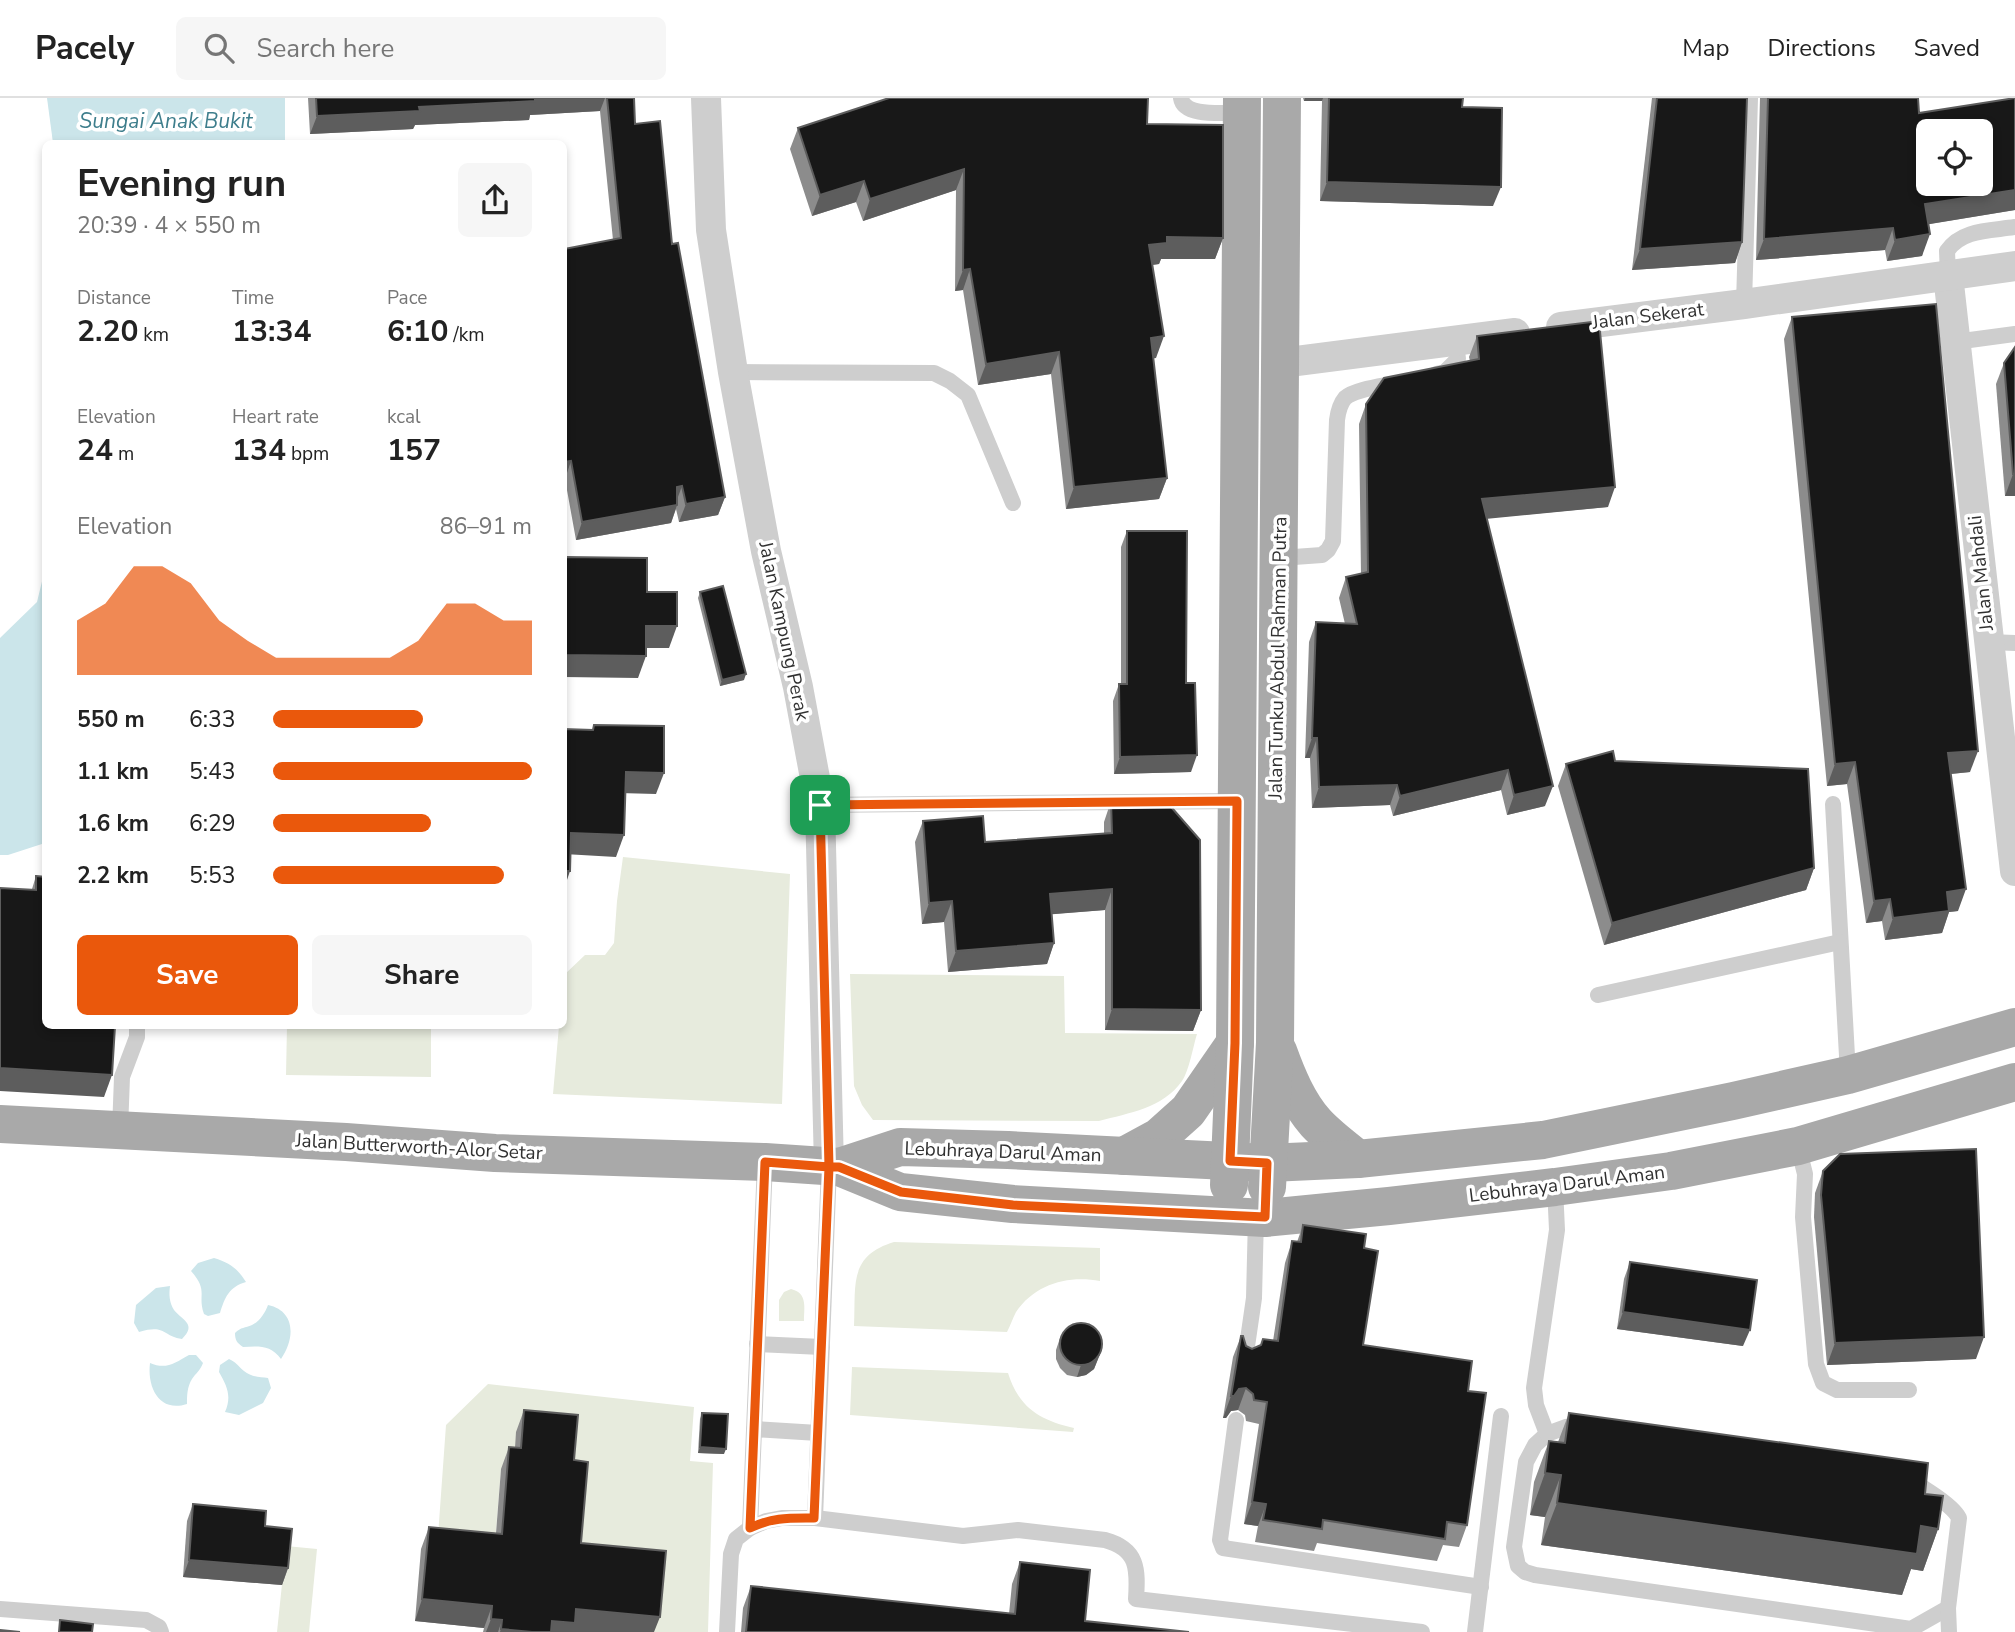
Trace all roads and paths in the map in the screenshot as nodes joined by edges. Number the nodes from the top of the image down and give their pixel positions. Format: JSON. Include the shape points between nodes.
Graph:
{"nodes":[{"id":1,"x":709,"y":98,"type":"edge"},
{"id":2,"x":1181,"y":98,"type":"edge"},
{"id":3,"x":1282,"y":98,"type":"edge"},
{"id":4,"x":1750,"y":98,"type":"edge"},
{"id":5,"x":1242,"y":105,"type":"edge"},
{"id":6,"x":2015,"y":227,"type":"edge"},
{"id":7,"x":2015,"y":266,"type":"edge"},
{"id":8,"x":1948,"y":275,"type":"junction"},
{"id":9,"x":1744,"y":304,"type":"junction"},
{"id":10,"x":2015,"y":334,"type":"edge"},
{"id":11,"x":1456,"y":340,"type":"junction"},
{"id":12,"x":1955,"y":342,"type":"junction"},
{"id":13,"x":1281,"y":363,"type":"junction"},
{"id":14,"x":733,"y":372,"type":"junction"},
{"id":15,"x":1013,"y":503,"type":"dead end"},
{"id":16,"x":1280,"y":558,"type":"junction"},
{"id":17,"x":2002,"y":643,"type":"edge"},
{"id":18,"x":1237,"y":801,"type":"junction"},
{"id":19,"x":1833,"y":804,"type":"dead end"},
{"id":20,"x":820,"y":805,"type":"junction"},
{"id":21,"x":2015,"y":871,"type":"edge"},
{"id":22,"x":1840,"y":942,"type":"junction"},
{"id":23,"x":1598,"y":995,"type":"dead end"},
{"id":24,"x":2015,"y":1027,"type":"edge"},
{"id":25,"x":137,"y":1029,"type":"edge"},
{"id":26,"x":1235,"y":1043,"type":"junction"},
{"id":27,"x":1275,"y":1043,"type":"junction"},
{"id":28,"x":1848,"y":1074,"type":"junction"},
{"id":29,"x":2015,"y":1082,"type":"edge"},
{"id":30,"x":0,"y":1125,"type":"edge"},
{"id":31,"x":120,"y":1130,"type":"junction"},
{"id":32,"x":1798,"y":1146,"type":"junction"},
{"id":33,"x":1124,"y":1156,"type":"junction"},
{"id":34,"x":1358,"y":1159,"type":"junction"},
{"id":35,"x":765,"y":1162,"type":"junction"},
{"id":36,"x":1249,"y":1162,"type":"junction"},
{"id":37,"x":834,"y":1167,"type":"junction"},
{"id":38,"x":1555,"y":1187,"type":"junction"},
{"id":39,"x":1250,"y":1217,"type":"junction"},
{"id":40,"x":757,"y":1344,"type":"junction"},
{"id":41,"x":822,"y":1347,"type":"junction"},
{"id":42,"x":1245,"y":1360,"type":"edge"},
{"id":43,"x":1909,"y":1390,"type":"dead end"},
{"id":44,"x":1501,"y":1416,"type":"dead end"},
{"id":45,"x":1236,"y":1420,"type":"edge"},
{"id":46,"x":754,"y":1429,"type":"junction"},
{"id":47,"x":818,"y":1433,"type":"junction"},
{"id":48,"x":1547,"y":1434,"type":"junction"},
{"id":49,"x":814,"y":1518,"type":"junction"},
{"id":50,"x":750,"y":1528,"type":"junction"},
{"id":51,"x":1481,"y":1587,"type":"junction"},
{"id":52,"x":1948,"y":1608,"type":"junction"},
{"id":53,"x":0,"y":1609,"type":"edge"},
{"id":54,"x":1278,"y":1624,"type":"edge"},
{"id":55,"x":1911,"y":1631,"type":"edge"},
{"id":56,"x":161,"y":1632,"type":"edge"},
{"id":57,"x":727,"y":1632,"type":"edge"},
{"id":58,"x":1422,"y":1632,"type":"edge"},
{"id":59,"x":1475,"y":1632,"type":"edge"},
{"id":60,"x":1949,"y":1632,"type":"edge"}],
"edges":[{"from":1,"to":14,"type":"street","name":"Jalan Kampung Perak","via":[[711,230]]},
{"from":2,"to":5,"type":"lane","via":[[1187,110],[1195,112]]},
{"from":3,"to":13,"type":"main road","name":"Jalan Tunku Abdul Rahman Putra"},
{"from":4,"to":9,"type":"lane"},
{"from":5,"to":18,"type":"main road","name":"Jalan Tunku Abdul Rahman Putra"},
{"from":6,"to":8,"type":"lane","via":[[1959,238],[1947,251]]},
{"from":7,"to":8,"type":"street","name":"Jalan Sekerat"},
{"from":8,"to":9,"type":"street","name":"Jalan Sekerat"},
{"from":8,"to":12,"type":"street","name":"Jalan Mahdali"},
{"from":9,"to":11,"type":"street","name":"Jalan Sekerat"},
{"from":10,"to":12,"type":"lane"},
{"from":11,"to":13,"type":"street","name":"Jalan Sekerat"},
{"from":11,"to":16,"type":"lane","via":[[1458,359],[1445,372],[1352,393],[1344,399],[1336,420],[1333,541],[1322,555]]},
{"from":12,"to":17,"type":"street","name":"Jalan Mahdali"},
{"from":13,"to":16,"type":"main road","name":"Jalan Tunku Abdul Rahman Putra"},
{"from":14,"to":15,"type":"lane","via":[[934,373],[968,395]]},
{"from":14,"to":20,"type":"street","name":"Jalan Kampung Perak"},
{"from":16,"to":27,"type":"main road","name":"Jalan Tunku Abdul Rahman Putra"},
{"from":17,"to":21,"type":"street","name":"Jalan Mahdali"},
{"from":18,"to":20,"type":"lane"},
{"from":18,"to":26,"type":"main road","name":"Jalan Tunku Abdul Rahman Putra"},
{"from":19,"to":22,"type":"lane"},
{"from":20,"to":37,"type":"street","name":"Jalan Kampung Perak"},
{"from":22,"to":23,"type":"lane"},
{"from":22,"to":28,"type":"lane"},
{"from":24,"to":28,"type":"main road","name":"Lebuhraya Darul Aman"},
{"from":25,"to":31,"type":"lane","via":[[122,1077]]},
{"from":26,"to":33,"type":"main road","via":[[1188,1111],[1159,1137]]},
{"from":26,"to":36,"type":"main road","name":"Jalan Tunku Abdul Rahman Putra"},
{"from":27,"to":34,"type":"main road","via":[[1291,1086],[1315,1122]]},
{"from":27,"to":36,"type":"main road","name":"Jalan Tunku Abdul Rahman Putra"},
{"from":28,"to":34,"type":"main road","name":"Lebuhraya Darul Aman","via":[[1544,1140]]},
{"from":29,"to":32,"type":"main road","name":"Lebuhraya Darul Aman"},
{"from":30,"to":31,"type":"main road","name":"Jalan Butterworth-Alor Setar"},
{"from":31,"to":35,"type":"main road","name":"Jalan Butterworth-Alor Setar","via":[[495,1153]]},
{"from":32,"to":38,"type":"main road","name":"Lebuhraya Darul Aman","via":[[1671,1171]]},
{"from":32,"to":43,"type":"lane","via":[[1805,1174],[1816,1364],[1823,1383],[1837,1390]]},
{"from":33,"to":36,"type":"main road","name":"Lebuhraya Darul Aman"},
{"from":33,"to":37,"type":"main road","name":"Lebuhraya Darul Aman","via":[[900,1147]]},
{"from":34,"to":36,"type":"main road","name":"Lebuhraya Darul Aman"},
{"from":35,"to":37,"type":"main road","name":"Jalan Butterworth-Alor Setar"},
{"from":35,"to":40,"type":"lane"},
{"from":36,"to":39,"type":"main road","name":"Jalan Tunku Abdul Rahman Putra"},
{"from":37,"to":39,"type":"main road","name":"Lebuhraya Darul Aman","via":[[901,1192],[1013,1205]]},
{"from":37,"to":41,"type":"lane"},
{"from":38,"to":39,"type":"main road","name":"Lebuhraya Darul Aman"},
{"from":38,"to":48,"type":"lane","via":[[1557,1230],[1534,1388]]},
{"from":39,"to":42,"type":"lane","via":[[1254,1298]]},
{"from":40,"to":41,"type":"lane"},
{"from":40,"to":46,"type":"lane"},
{"from":41,"to":47,"type":"lane"},
{"from":44,"to":51,"type":"lane"},
{"from":45,"to":51,"type":"lane","via":[[1220,1540],[1223,1548]]},
{"from":46,"to":47,"type":"lane"},
{"from":46,"to":50,"type":"lane"},
{"from":47,"to":49,"type":"lane"},
{"from":48,"to":52,"type":"lane","via":[[1586,1424],[1906,1478],[1953,1509],[1959,1518]]},
{"from":48,"to":55,"type":"lane","via":[[1535,1444],[1526,1462],[1514,1547],[1518,1566],[1525,1572]]},
{"from":49,"to":50,"type":"lane","via":[[782,1518]]},
{"from":49,"to":54,"type":"lane","via":[[963,1535],[1018,1530],[1105,1540],[1127,1550],[1134,1561],[1136,1599]]},
{"from":50,"to":57,"type":"lane","via":[[736,1539],[730,1554]]},
{"from":51,"to":59,"type":"lane"},
{"from":52,"to":55,"type":"lane"},
{"from":52,"to":60,"type":"lane"},
{"from":53,"to":56,"type":"lane","via":[[146,1620]]},
{"from":54,"to":58,"type":"lane"}]}
